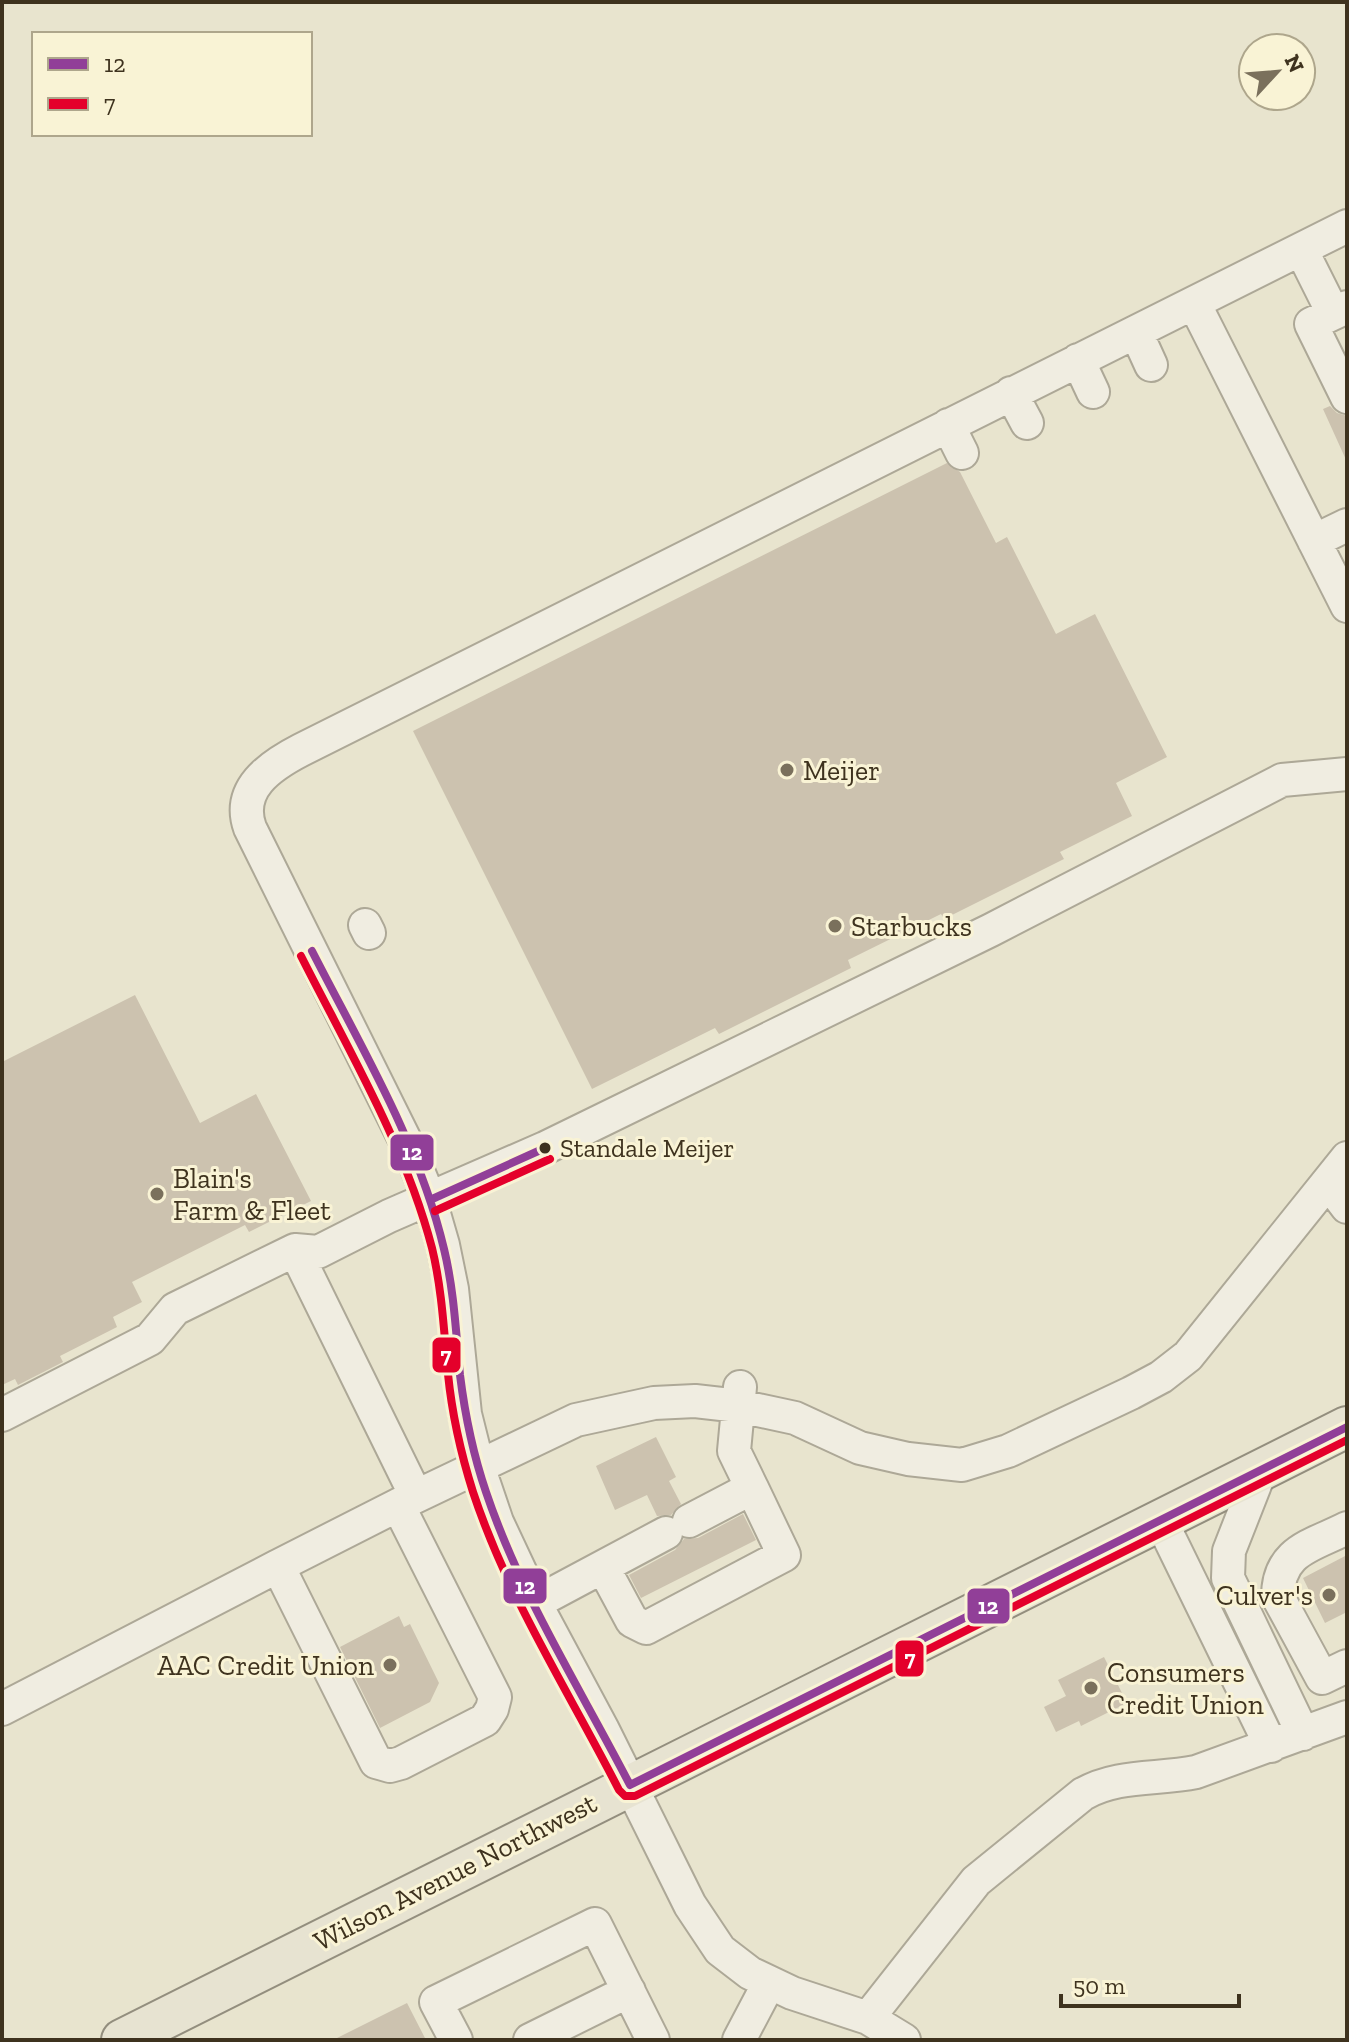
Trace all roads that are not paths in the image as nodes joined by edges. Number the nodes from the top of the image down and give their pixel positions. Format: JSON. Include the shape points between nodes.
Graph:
{"nodes":[{"id":1,"x":1347,"y":226,"type":"edge"},
{"id":2,"x":1301,"y":249,"type":"junction"},
{"id":3,"x":1194,"y":303,"type":"junction"},
{"id":4,"x":1340,"y":310,"type":"edge"},
{"id":5,"x":1136,"y":332,"type":"junction"},
{"id":6,"x":1078,"y":360,"type":"junction"},
{"id":7,"x":1151,"y":365,"type":"dead end"},
{"id":8,"x":1093,"y":392,"type":"dead end"},
{"id":9,"x":1011,"y":393,"type":"junction"},
{"id":10,"x":1347,"y":397,"type":"edge"},
{"id":11,"x":1027,"y":423,"type":"dead end"},
{"id":12,"x":948,"y":425,"type":"junction"},
{"id":13,"x":962,"y":453,"type":"dead end"},
{"id":14,"x":1347,"y":525,"type":"edge"},
{"id":15,"x":1314,"y":541,"type":"junction"},
{"id":16,"x":1347,"y":606,"type":"edge"},
{"id":17,"x":1347,"y":774,"type":"edge"},
{"id":18,"x":1341,"y":1182,"type":"edge"},
{"id":19,"x":430,"y":1200,"type":"junction"},
{"id":20,"x":295,"y":1250,"type":"junction"},
{"id":21,"x":740,"y":1395,"type":"junction"},
{"id":22,"x":2,"y":1415,"type":"edge"},
{"id":23,"x":1347,"y":1427,"type":"edge"},
{"id":24,"x":478,"y":1466,"type":"junction"},
{"id":25,"x":1260,"y":1472,"type":"junction"},
{"id":26,"x":752,"y":1488,"type":"junction"},
{"id":27,"x":407,"y":1500,"type":"junction"},
{"id":28,"x":1161,"y":1521,"type":"junction"},
{"id":29,"x":1347,"y":1528,"type":"edge"},
{"id":30,"x":1347,"y":1540,"type":"edge"},
{"id":31,"x":278,"y":1566,"type":"junction"},
{"id":32,"x":603,"y":1567,"type":"junction"},
{"id":33,"x":535,"y":1603,"type":"junction"},
{"id":34,"x":1342,"y":1668,"type":"edge"},
{"id":35,"x":2,"y":1709,"type":"edge"},
{"id":36,"x":1347,"y":1717,"type":"edge"},
{"id":37,"x":1303,"y":1734,"type":"junction"},
{"id":38,"x":1271,"y":1746,"type":"junction"},
{"id":39,"x":630,"y":1785,"type":"junction"},
{"id":40,"x":769,"y":1983,"type":"junction"},
{"id":41,"x":629,"y":1991,"type":"junction"},
{"id":42,"x":868,"y":2018,"type":"junction"},
{"id":43,"x":122,"y":2040,"type":"edge"},
{"id":44,"x":456,"y":2040,"type":"edge"},
{"id":45,"x":530,"y":2040,"type":"edge"},
{"id":46,"x":653,"y":2040,"type":"edge"},
{"id":47,"x":739,"y":2040,"type":"edge"},
{"id":48,"x":904,"y":2040,"type":"edge"}],
"edges":[{"from":1,"to":2,"type":"street"},
{"from":2,"to":3,"type":"street"},
{"from":2,"to":4,"type":"street"},
{"from":3,"to":5,"type":"street"},
{"from":3,"to":15,"type":"street"},
{"from":4,"to":10,"type":"street","via":[[1311,324]]},
{"from":5,"to":6,"type":"street"},
{"from":5,"to":7,"type":"street"},
{"from":6,"to":8,"type":"street"},
{"from":6,"to":9,"type":"street"},
{"from":9,"to":11,"type":"street"},
{"from":9,"to":12,"type":"street"},
{"from":12,"to":13,"type":"street"},
{"from":12,"to":19,"type":"street","via":[[301,750],[252,787],[245,815],[250,828]]},
{"from":14,"to":15,"type":"street"},
{"from":15,"to":16,"type":"street"},
{"from":17,"to":19,"type":"street","via":[[1282,780],[943,954]]},
{"from":18,"to":21,"type":"street","via":[[1232,1284],[1161,1377],[1128,1385],[962,1465],[932,1456],[908,1459]]},
{"from":19,"to":20,"type":"street","via":[[318,1252]]},
{"from":19,"to":24,"type":"street","via":[[448,1267],[465,1414]]},
{"from":20,"to":22,"type":"street","via":[[175,1309],[150,1339]]},
{"from":20,"to":27,"type":"street"},
{"from":21,"to":24,"type":"street","via":[[695,1401],[668,1393],[601,1404]]},
{"from":21,"to":26,"type":"street","via":[[734,1451]]},
{"from":23,"to":25,"type":"main road","name":"Wilson Avenue Northwest"},
{"from":24,"to":27,"type":"street"},
{"from":24,"to":33,"type":"street"},
{"from":25,"to":28,"type":"main road","name":"Wilson Avenue Northwest"},
{"from":25,"to":37,"type":"street","via":[[1229,1551],[1228,1578]]},
{"from":26,"to":32,"type":"street"},
{"from":26,"to":32,"type":"street","via":[[784,1555],[646,1628],[632,1621]]},
{"from":27,"to":31,"type":"street"},
{"from":27,"to":31,"type":"street","via":[[495,1697],[485,1720],[401,1763],[376,1762]]},
{"from":28,"to":38,"type":"street"},
{"from":28,"to":39,"type":"main road","name":"Wilson Avenue Northwest"},
{"from":29,"to":34,"type":"street","via":[[1289,1557],[1278,1582],[1278,1597],[1322,1678]]},
{"from":30,"to":34,"type":"street","via":[[1298,1567],[1293,1582],[1297,1599]]},
{"from":31,"to":35,"type":"street"},
{"from":32,"to":33,"type":"street"},
{"from":33,"to":39,"type":"street"},
{"from":36,"to":37,"type":"street"},
{"from":37,"to":38,"type":"street"},
{"from":38,"to":42,"type":"street","via":[[1196,1772],[1120,1780],[1083,1794],[976,1881]]},
{"from":39,"to":40,"type":"street","via":[[712,1939],[732,1961]]},
{"from":39,"to":43,"type":"main road","name":"Wilson Avenue Northwest"},
{"from":40,"to":42,"type":"street"},
{"from":40,"to":47,"type":"street"},
{"from":41,"to":44,"type":"street","via":[[595,1924],[436,2002]]},
{"from":41,"to":45,"type":"street"},
{"from":41,"to":46,"type":"street"},
{"from":42,"to":48,"type":"street"}]}
